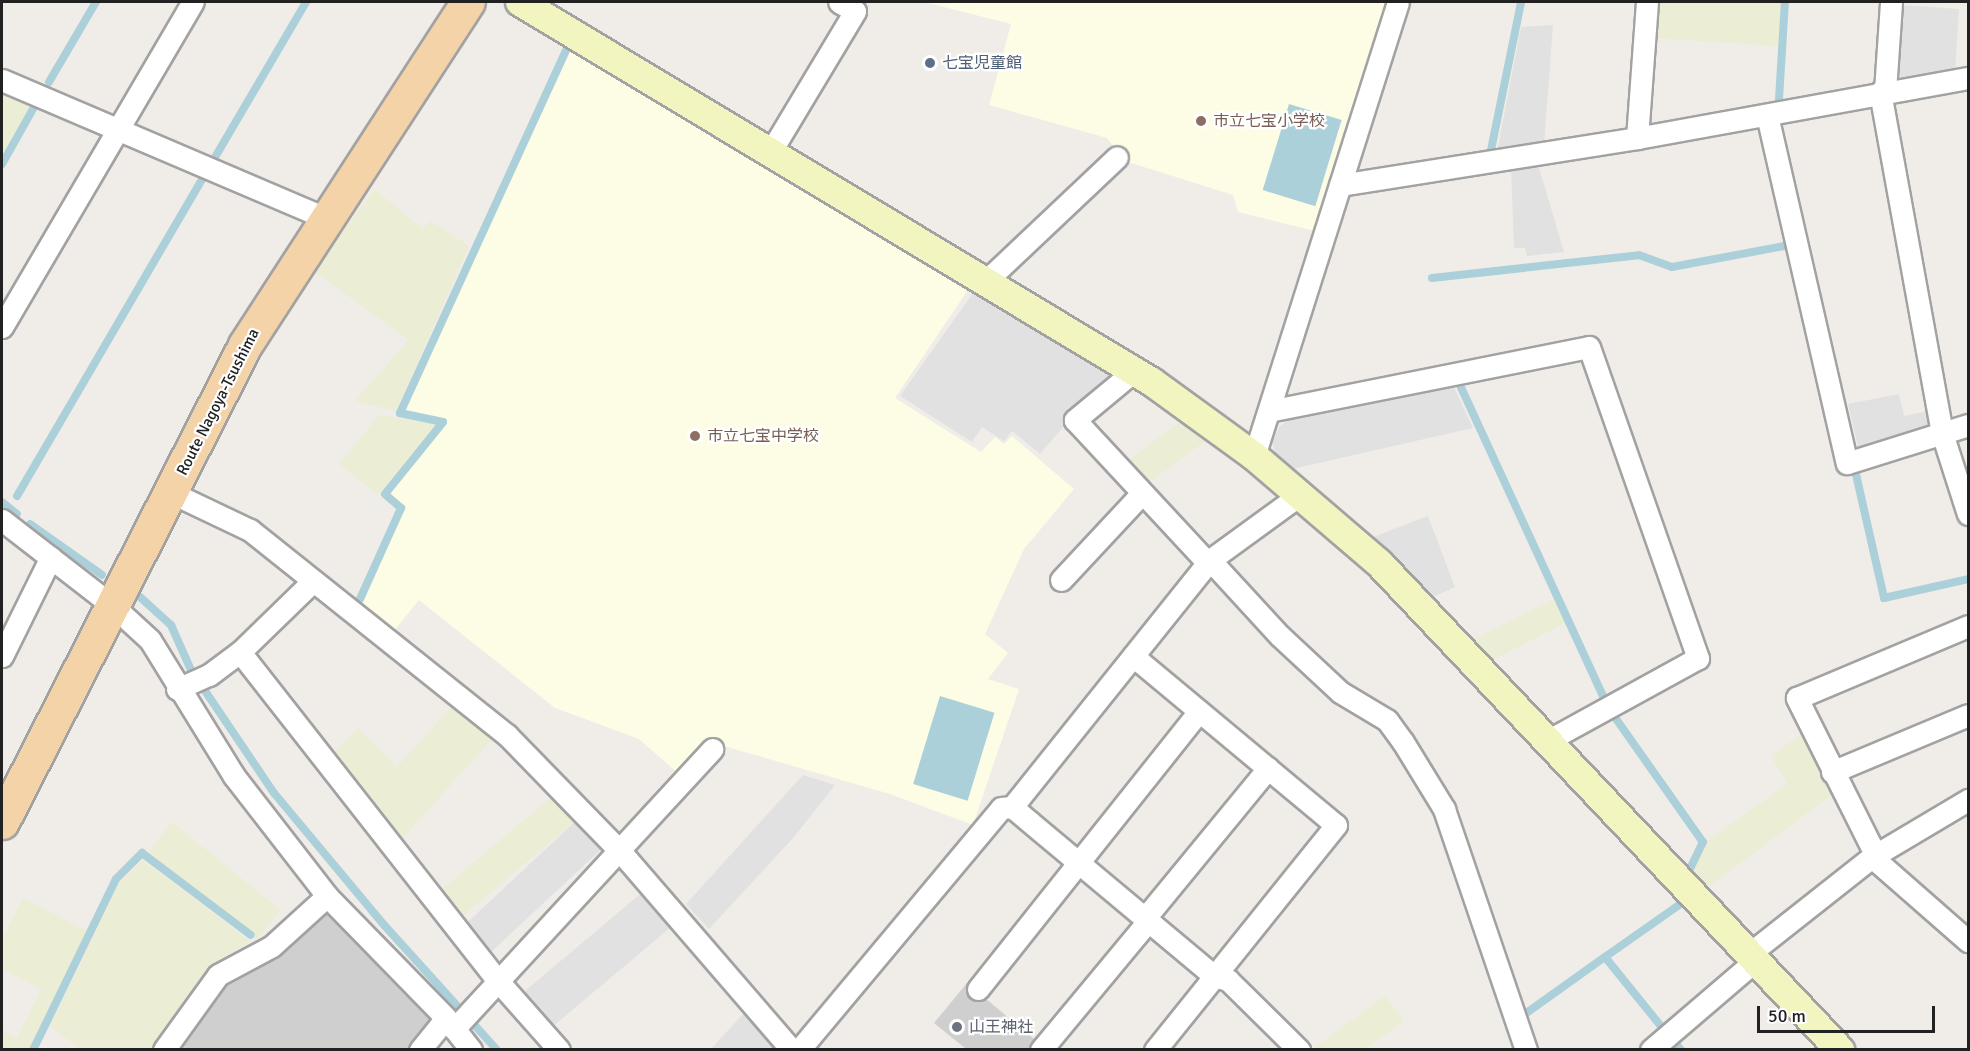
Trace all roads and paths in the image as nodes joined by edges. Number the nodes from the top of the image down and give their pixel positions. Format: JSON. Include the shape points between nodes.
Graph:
{"nodes":[{"id":1,"x":193,"y":2,"type":"edge"},
{"id":2,"x":468,"y":2,"type":"edge"},
{"id":3,"x":520,"y":2,"type":"edge"},
{"id":4,"x":839,"y":2,"type":"edge"},
{"id":5,"x":1398,"y":2,"type":"edge"},
{"id":6,"x":1647,"y":2,"type":"edge"},
{"id":7,"x":1891,"y":2,"type":"edge"},
{"id":8,"x":1968,"y":78,"type":"edge"},
{"id":9,"x":2,"y":80,"type":"edge"},
{"id":10,"x":1883,"y":91,"type":"junction"},
{"id":11,"x":1767,"y":115,"type":"junction"},
{"id":12,"x":118,"y":128,"type":"junction"},
{"id":13,"x":1637,"y":138,"type":"junction"},
{"id":14,"x":771,"y":151,"type":"junction"},
{"id":15,"x":1117,"y":157,"type":"dead end"},
{"id":16,"x":1340,"y":185,"type":"junction"},
{"id":17,"x":326,"y":218,"type":"junction"},
{"id":18,"x":986,"y":281,"type":"junction"},
{"id":19,"x":2,"y":327,"type":"edge"},
{"id":20,"x":1134,"y":371,"type":"junction"},
{"id":21,"x":1269,"y":411,"type":"junction"},
{"id":22,"x":1968,"y":425,"type":"edge"},
{"id":23,"x":1942,"y":433,"type":"junction"},
{"id":24,"x":1254,"y":456,"type":"junction"},
{"id":25,"x":172,"y":493,"type":"junction"},
{"id":26,"x":1142,"y":493,"type":"junction"},
{"id":27,"x":1301,"y":494,"type":"junction"},
{"id":28,"x":1968,"y":514,"type":"edge"},
{"id":29,"x":2,"y":520,"type":"edge"},
{"id":30,"x":51,"y":557,"type":"junction"},
{"id":31,"x":1209,"y":561,"type":"junction"},
{"id":32,"x":1061,"y":580,"type":"dead end"},
{"id":33,"x":313,"y":581,"type":"junction"},
{"id":34,"x":113,"y":606,"type":"junction"},
{"id":35,"x":1968,"y":626,"type":"edge"},
{"id":36,"x":240,"y":652,"type":"junction"},
{"id":37,"x":2,"y":656,"type":"edge"},
{"id":38,"x":1133,"y":656,"type":"junction"},
{"id":39,"x":182,"y":687,"type":"junction"},
{"id":40,"x":1199,"y":711,"type":"junction"},
{"id":41,"x":1968,"y":715,"type":"edge"},
{"id":42,"x":1547,"y":741,"type":"junction"},
{"id":43,"x":712,"y":749,"type":"dead end"},
{"id":44,"x":1268,"y":768,"type":"junction"},
{"id":45,"x":1833,"y":772,"type":"junction"},
{"id":46,"x":1968,"y":800,"type":"edge"},
{"id":47,"x":1011,"y":807,"type":"junction"},
{"id":48,"x":2,"y":822,"type":"edge"},
{"id":49,"x":620,"y":851,"type":"junction"},
{"id":50,"x":1874,"y":856,"type":"junction"},
{"id":51,"x":1079,"y":863,"type":"junction"},
{"id":52,"x":327,"y":896,"type":"junction"},
{"id":53,"x":1146,"y":920,"type":"junction"},
{"id":54,"x":1968,"y":941,"type":"edge"},
{"id":55,"x":1752,"y":957,"type":"junction"},
{"id":56,"x":1214,"y":976,"type":"junction"},
{"id":57,"x":498,"y":981,"type":"junction"},
{"id":58,"x":978,"y":989,"type":"dead end"},
{"id":59,"x":453,"y":1024,"type":"junction"},
{"id":60,"x":164,"y":1050,"type":"edge"},
{"id":61,"x":420,"y":1050,"type":"edge"},
{"id":62,"x":471,"y":1050,"type":"edge"},
{"id":63,"x":559,"y":1050,"type":"edge"},
{"id":64,"x":792,"y":1050,"type":"edge"},
{"id":65,"x":799,"y":1050,"type":"edge"},
{"id":66,"x":1041,"y":1050,"type":"edge"},
{"id":67,"x":1155,"y":1050,"type":"edge"},
{"id":68,"x":1299,"y":1050,"type":"edge"},
{"id":69,"x":1526,"y":1050,"type":"edge"},
{"id":70,"x":1651,"y":1050,"type":"edge"},
{"id":71,"x":1840,"y":1050,"type":"edge"}],
"edges":[{"from":1,"to":12,"type":"street"},
{"from":2,"to":17,"type":"main road","name":"Route Nagoya-Tsushima"},
{"from":3,"to":14,"type":"street"},
{"from":4,"to":14,"type":"street","via":[[855,11]]},
{"from":5,"to":16,"type":"street"},
{"from":6,"to":13,"type":"street"},
{"from":7,"to":10,"type":"street"},
{"from":8,"to":10,"type":"street"},
{"from":9,"to":12,"type":"street"},
{"from":10,"to":11,"type":"street"},
{"from":10,"to":23,"type":"street"},
{"from":11,"to":13,"type":"street"},
{"from":11,"to":23,"type":"street","via":[[1847,463]]},
{"from":12,"to":17,"type":"street"},
{"from":12,"to":19,"type":"street"},
{"from":13,"to":16,"type":"street"},
{"from":14,"to":18,"type":"street"},
{"from":15,"to":18,"type":"street"},
{"from":16,"to":21,"type":"street"},
{"from":17,"to":25,"type":"main road","name":"Route Nagoya-Tsushima","via":[[244,345]]},
{"from":18,"to":20,"type":"street"},
{"from":20,"to":24,"type":"street"},
{"from":20,"to":26,"type":"street","via":[[1076,420]]},
{"from":21,"to":24,"type":"street"},
{"from":21,"to":42,"type":"street","via":[[1589,347],[1698,658]]},
{"from":22,"to":23,"type":"street"},
{"from":23,"to":28,"type":"street"},
{"from":24,"to":27,"type":"street"},
{"from":25,"to":33,"type":"street","via":[[250,530]]},
{"from":25,"to":34,"type":"main road","name":"Route Nagoya-Tsushima"},
{"from":26,"to":31,"type":"street"},
{"from":26,"to":32,"type":"street"},
{"from":27,"to":31,"type":"street"},
{"from":27,"to":42,"type":"street","via":[[1379,563]]},
{"from":29,"to":30,"type":"street"},
{"from":30,"to":34,"type":"street"},
{"from":30,"to":37,"type":"street"},
{"from":31,"to":38,"type":"street"},
{"from":31,"to":69,"type":"street","via":[[1340,692],[1387,720],[1403,742],[1444,809]]},
{"from":33,"to":36,"type":"street"},
{"from":33,"to":49,"type":"street","via":[[507,735]]},
{"from":34,"to":39,"type":"street","via":[[150,640]]},
{"from":34,"to":48,"type":"main road","name":"Route Nagoya-Tsushima"},
{"from":35,"to":45,"type":"street","via":[[1797,698]]},
{"from":36,"to":39,"type":"street","via":[[209,675]]},
{"from":36,"to":57,"type":"street"},
{"from":38,"to":40,"type":"street"},
{"from":38,"to":47,"type":"street"},
{"from":39,"to":52,"type":"street","via":[[234,776]]},
{"from":40,"to":44,"type":"street"},
{"from":40,"to":51,"type":"street"},
{"from":41,"to":45,"type":"street"},
{"from":42,"to":55,"type":"street"},
{"from":43,"to":49,"type":"street"},
{"from":44,"to":53,"type":"street"},
{"from":44,"to":56,"type":"street","via":[[1336,825]]},
{"from":45,"to":50,"type":"street"},
{"from":46,"to":50,"type":"street"},
{"from":47,"to":51,"type":"street"},
{"from":47,"to":65,"type":"street","via":[[1001,808]]},
{"from":49,"to":57,"type":"street"},
{"from":49,"to":64,"type":"street"},
{"from":50,"to":54,"type":"street"},
{"from":50,"to":55,"type":"street"},
{"from":51,"to":53,"type":"street"},
{"from":51,"to":58,"type":"street"},
{"from":52,"to":59,"type":"street"},
{"from":52,"to":60,"type":"street","via":[[272,946],[218,975]]},
{"from":53,"to":56,"type":"street"},
{"from":53,"to":66,"type":"street"},
{"from":55,"to":70,"type":"street"},
{"from":55,"to":71,"type":"street"},
{"from":56,"to":67,"type":"street"},
{"from":56,"to":68,"type":"street","via":[[1228,980]]},
{"from":57,"to":59,"type":"street"},
{"from":57,"to":63,"type":"street"},
{"from":59,"to":61,"type":"street"},
{"from":59,"to":62,"type":"street"}]}
